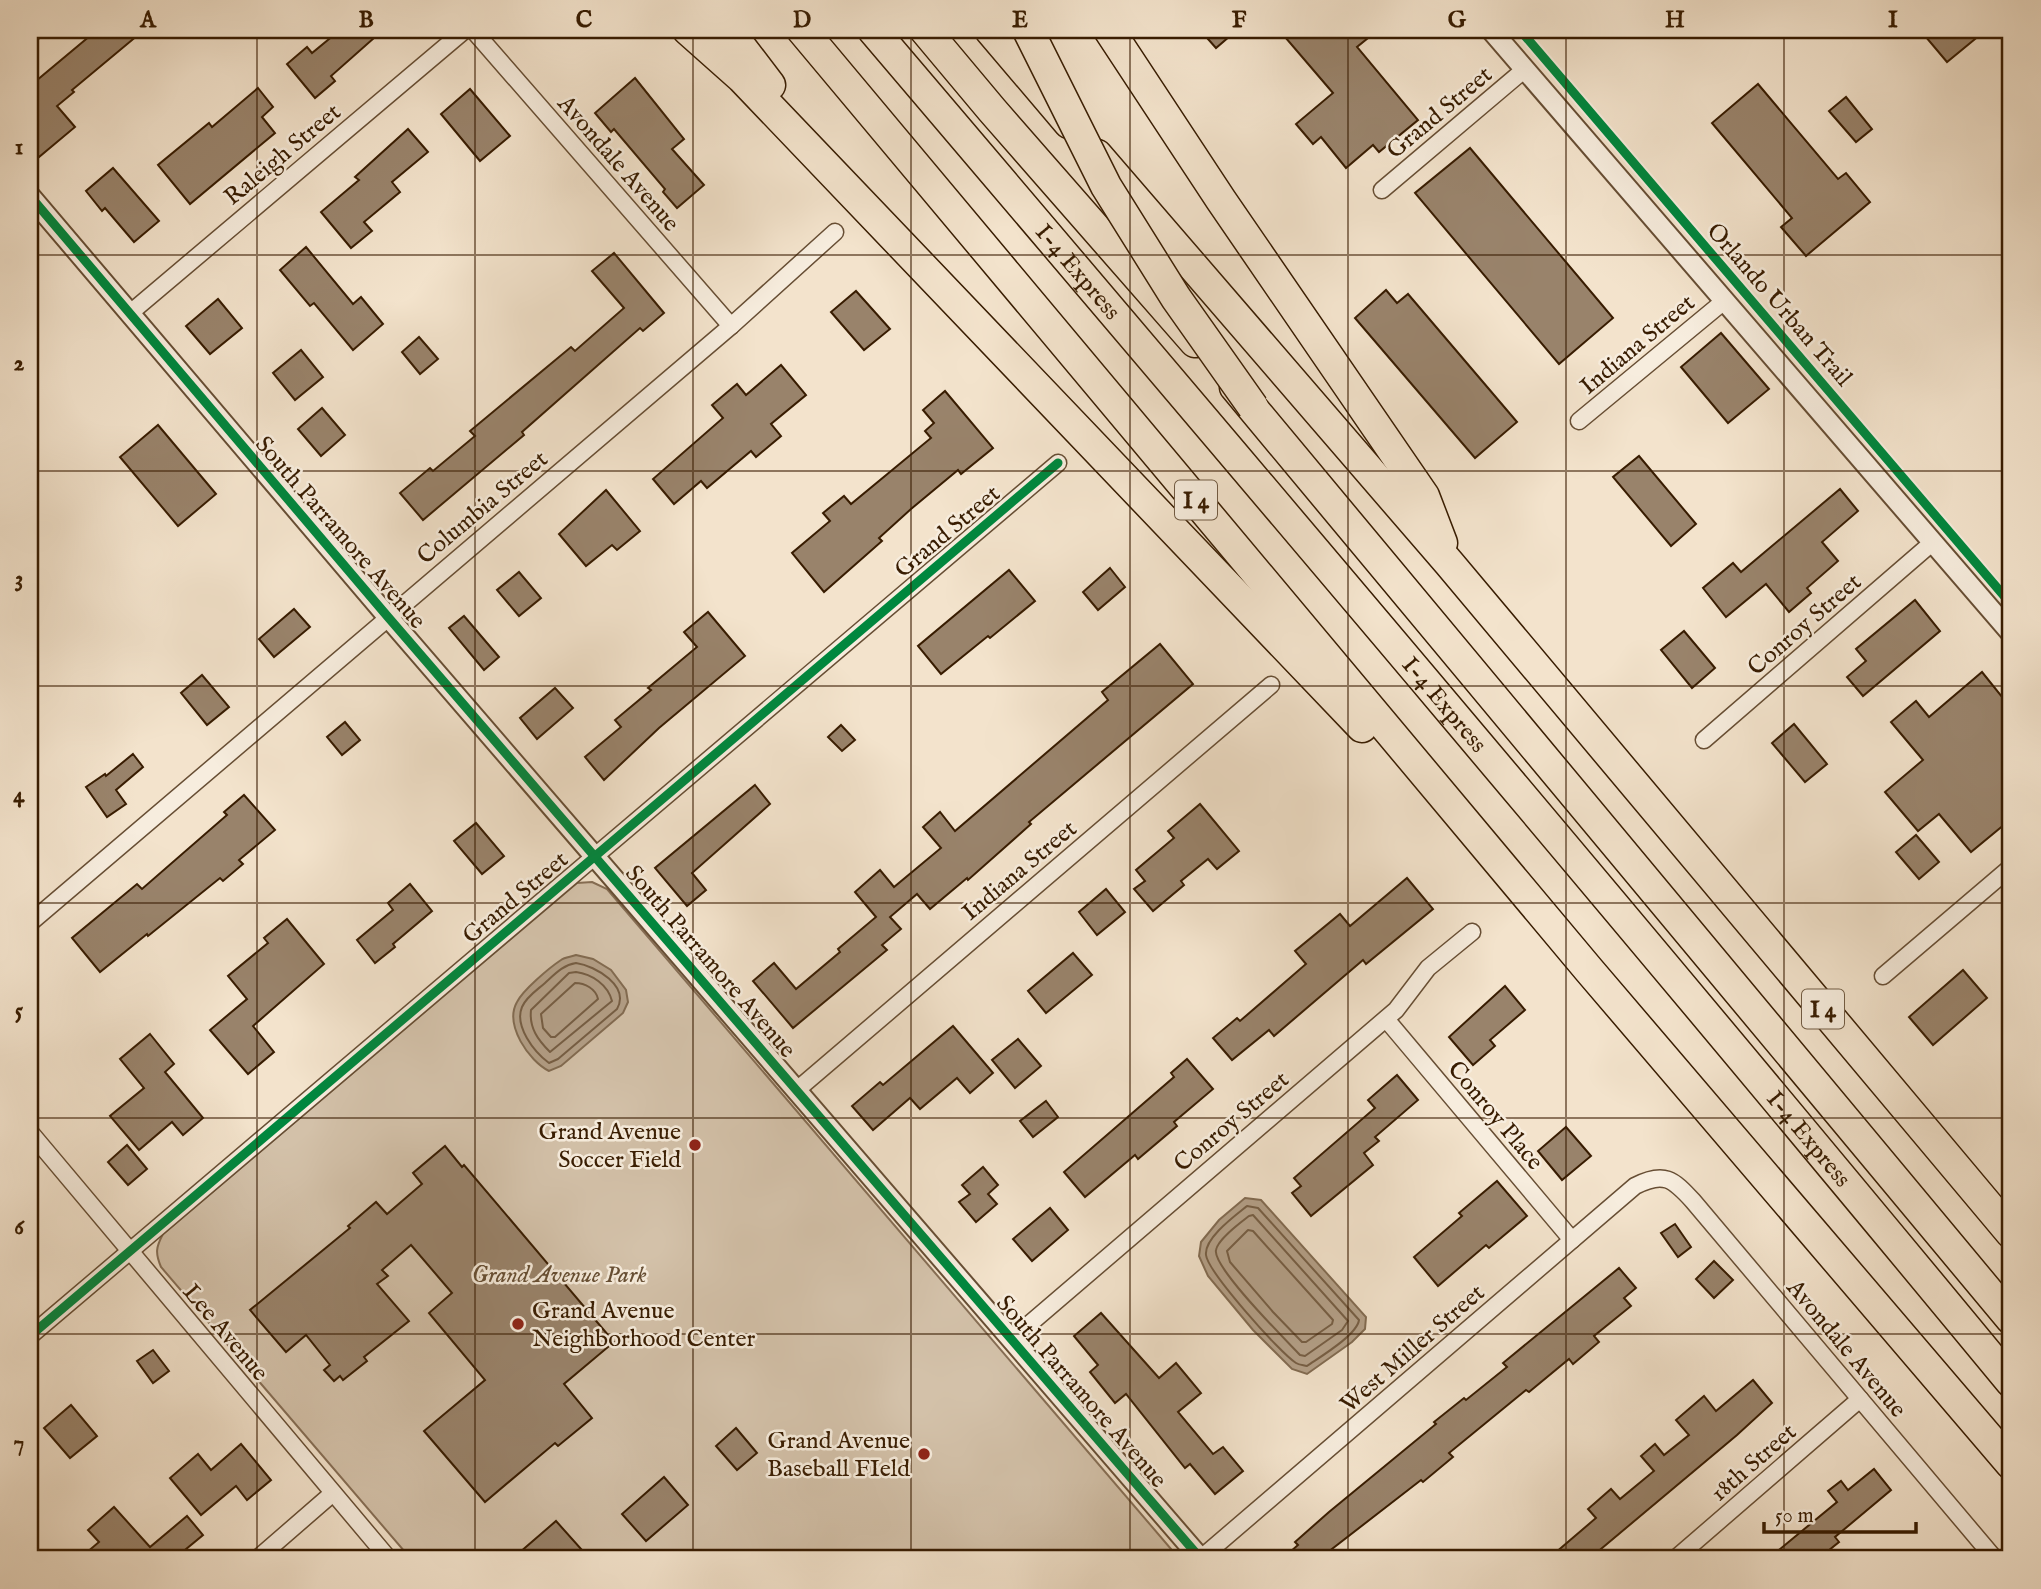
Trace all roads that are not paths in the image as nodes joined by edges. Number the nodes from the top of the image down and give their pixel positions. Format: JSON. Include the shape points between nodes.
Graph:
{"nodes":[{"id":1,"x":36,"y":30,"type":"edge"},
{"id":2,"x":465,"y":30,"type":"edge"},
{"id":3,"x":473,"y":30,"type":"edge"},
{"id":4,"x":688,"y":30,"type":"edge"},
{"id":5,"x":728,"y":30,"type":"edge"},
{"id":6,"x":802,"y":30,"type":"edge"},
{"id":7,"x":873,"y":30,"type":"edge"},
{"id":8,"x":925,"y":30,"type":"edge"},
{"id":9,"x":990,"y":30,"type":"edge"},
{"id":10,"x":1028,"y":30,"type":"edge"},
{"id":11,"x":1109,"y":30,"type":"edge"},
{"id":12,"x":1491,"y":30,"type":"edge"},
{"id":13,"x":30,"y":35,"type":"edge"},
{"id":14,"x":1525,"y":69,"type":"junction"},
{"id":15,"x":1382,"y":190,"type":"dead end"},
{"id":16,"x":30,"y":196,"type":"edge"},
{"id":17,"x":858,"y":200,"type":"junction"},
{"id":18,"x":835,"y":232,"type":"dead end"},
{"id":19,"x":1723,"y":302,"type":"junction"},
{"id":20,"x":129,"y":314,"type":"junction"},
{"id":21,"x":731,"y":326,"type":"junction"},
{"id":22,"x":1252,"y":407,"type":"junction"},
{"id":23,"x":1579,"y":421,"type":"dead end"},
{"id":24,"x":1058,"y":463,"type":"dead end"},
{"id":25,"x":1933,"y":542,"type":"junction"},
{"id":26,"x":1449,"y":563,"type":"junction"},
{"id":27,"x":388,"y":617,"type":"junction"},
{"id":28,"x":2011,"y":633,"type":"edge"},
{"id":29,"x":1270,"y":685,"type":"dead end"},
{"id":30,"x":1704,"y":740,"type":"dead end"},
{"id":31,"x":593,"y":856,"type":"junction"},
{"id":32,"x":2011,"y":867,"type":"edge"},
{"id":33,"x":30,"y":923,"type":"edge"},
{"id":34,"x":1472,"y":932,"type":"dead end"},
{"id":35,"x":1590,"y":970,"type":"junction"},
{"id":36,"x":1883,"y":976,"type":"dead end"},
{"id":37,"x":1386,"y":1019,"type":"junction"},
{"id":38,"x":798,"y":1089,"type":"junction"},
{"id":39,"x":30,"y":1132,"type":"edge"},
{"id":40,"x":1657,"y":1178,"type":"joint"},
{"id":41,"x":2011,"y":1233,"type":"edge"},
{"id":42,"x":1572,"y":1240,"type":"junction"},
{"id":43,"x":129,"y":1251,"type":"junction"},
{"id":44,"x":2011,"y":1319,"type":"edge"},
{"id":45,"x":30,"y":1336,"type":"edge"},
{"id":46,"x":1012,"y":1339,"type":"junction"},
{"id":47,"x":2011,"y":1382,"type":"edge"},
{"id":48,"x":1860,"y":1399,"type":"junction"},
{"id":49,"x":2011,"y":1464,"type":"edge"},
{"id":50,"x":333,"y":1493,"type":"junction"},
{"id":51,"x":257,"y":1559,"type":"edge"},
{"id":52,"x":389,"y":1559,"type":"edge"},
{"id":53,"x":1201,"y":1559,"type":"edge"},
{"id":54,"x":1675,"y":1559,"type":"edge"},
{"id":55,"x":1995,"y":1559,"type":"edge"}],
"edges":[{"from":1,"to":13,"type":"street"},
{"from":2,"to":20,"type":"street","name":"Raleigh Street"},
{"from":3,"to":21,"type":"street","name":"Avondale Avenue"},
{"from":4,"to":17,"type":"highway","via":[[742,78]]},
{"from":5,"to":17,"type":"highway"},
{"from":6,"to":35,"type":"highway","number":"I 4"},
{"from":7,"to":47,"type":"highway","name":"I-4 Express","via":[[1337,574]]},
{"from":8,"to":22,"type":"highway","name":"I-4 Express","bridge":true},
{"from":9,"to":26,"type":"highway","number":"I 4"},
{"from":10,"to":22,"type":"highway","bridge":true,"via":[[1106,186]]},
{"from":11,"to":26,"type":"highway","via":[[1424,496]]},
{"from":12,"to":14,"type":"street"},
{"from":14,"to":15,"type":"street","name":"Grand Street"},
{"from":14,"to":19,"type":"street"},
{"from":16,"to":20,"type":"street","name":"South Parramore Avenue"},
{"from":17,"to":35,"type":"highway","via":[[1247,604]]},
{"from":18,"to":21,"type":"street","name":"Columbia Street"},
{"from":19,"to":23,"type":"street","name":"Indiana Street"},
{"from":19,"to":25,"type":"street"},
{"from":20,"to":27,"type":"street","name":"South Parramore Avenue"},
{"from":21,"to":27,"type":"street","name":"Columbia Street"},
{"from":22,"to":44,"type":"highway","name":"I-4 Express"},
{"from":24,"to":31,"type":"street","name":"Grand Street"},
{"from":25,"to":28,"type":"street"},
{"from":25,"to":30,"type":"street","name":"Conroy Street"},
{"from":26,"to":41,"type":"highway","number":"I 4"},
{"from":27,"to":31,"type":"street","name":"South Parramore Avenue"},
{"from":27,"to":33,"type":"street","name":"Columbia Street"},
{"from":29,"to":38,"type":"street","name":"Indiana Street"},
{"from":31,"to":38,"type":"street","name":"South Parramore Avenue"},
{"from":31,"to":43,"type":"street","name":"Grand Street"},
{"from":32,"to":36,"type":"street"},
{"from":34,"to":37,"type":"street","name":"Conroy Street","via":[[1428,968]]},
{"from":35,"to":49,"type":"highway","number":"I 4"},
{"from":37,"to":42,"type":"street","name":"Conroy Place"},
{"from":37,"to":46,"type":"street","name":"Conroy Street"},
{"from":38,"to":46,"type":"street","name":"South Parramore Avenue"},
{"from":39,"to":43,"type":"street","name":"Lee Avenue"},
{"from":40,"to":42,"type":"street","name":"West Miller Street","via":[[1635,1186]]},
{"from":40,"to":48,"type":"street","name":"Avondale Avenue","via":[[1671,1180],[1693,1201]]},
{"from":42,"to":53,"type":"street","name":"West Miller Street"},
{"from":43,"to":45,"type":"street","name":"Grand Street"},
{"from":43,"to":50,"type":"street","name":"Lee Avenue"},
{"from":46,"to":53,"type":"street","name":"South Parramore Avenue"},
{"from":48,"to":54,"type":"street","name":"18th Street"},
{"from":48,"to":55,"type":"street","name":"Avondale Avenue"},
{"from":50,"to":51,"type":"street"},
{"from":50,"to":52,"type":"street","name":"Lee Avenue"}]}
